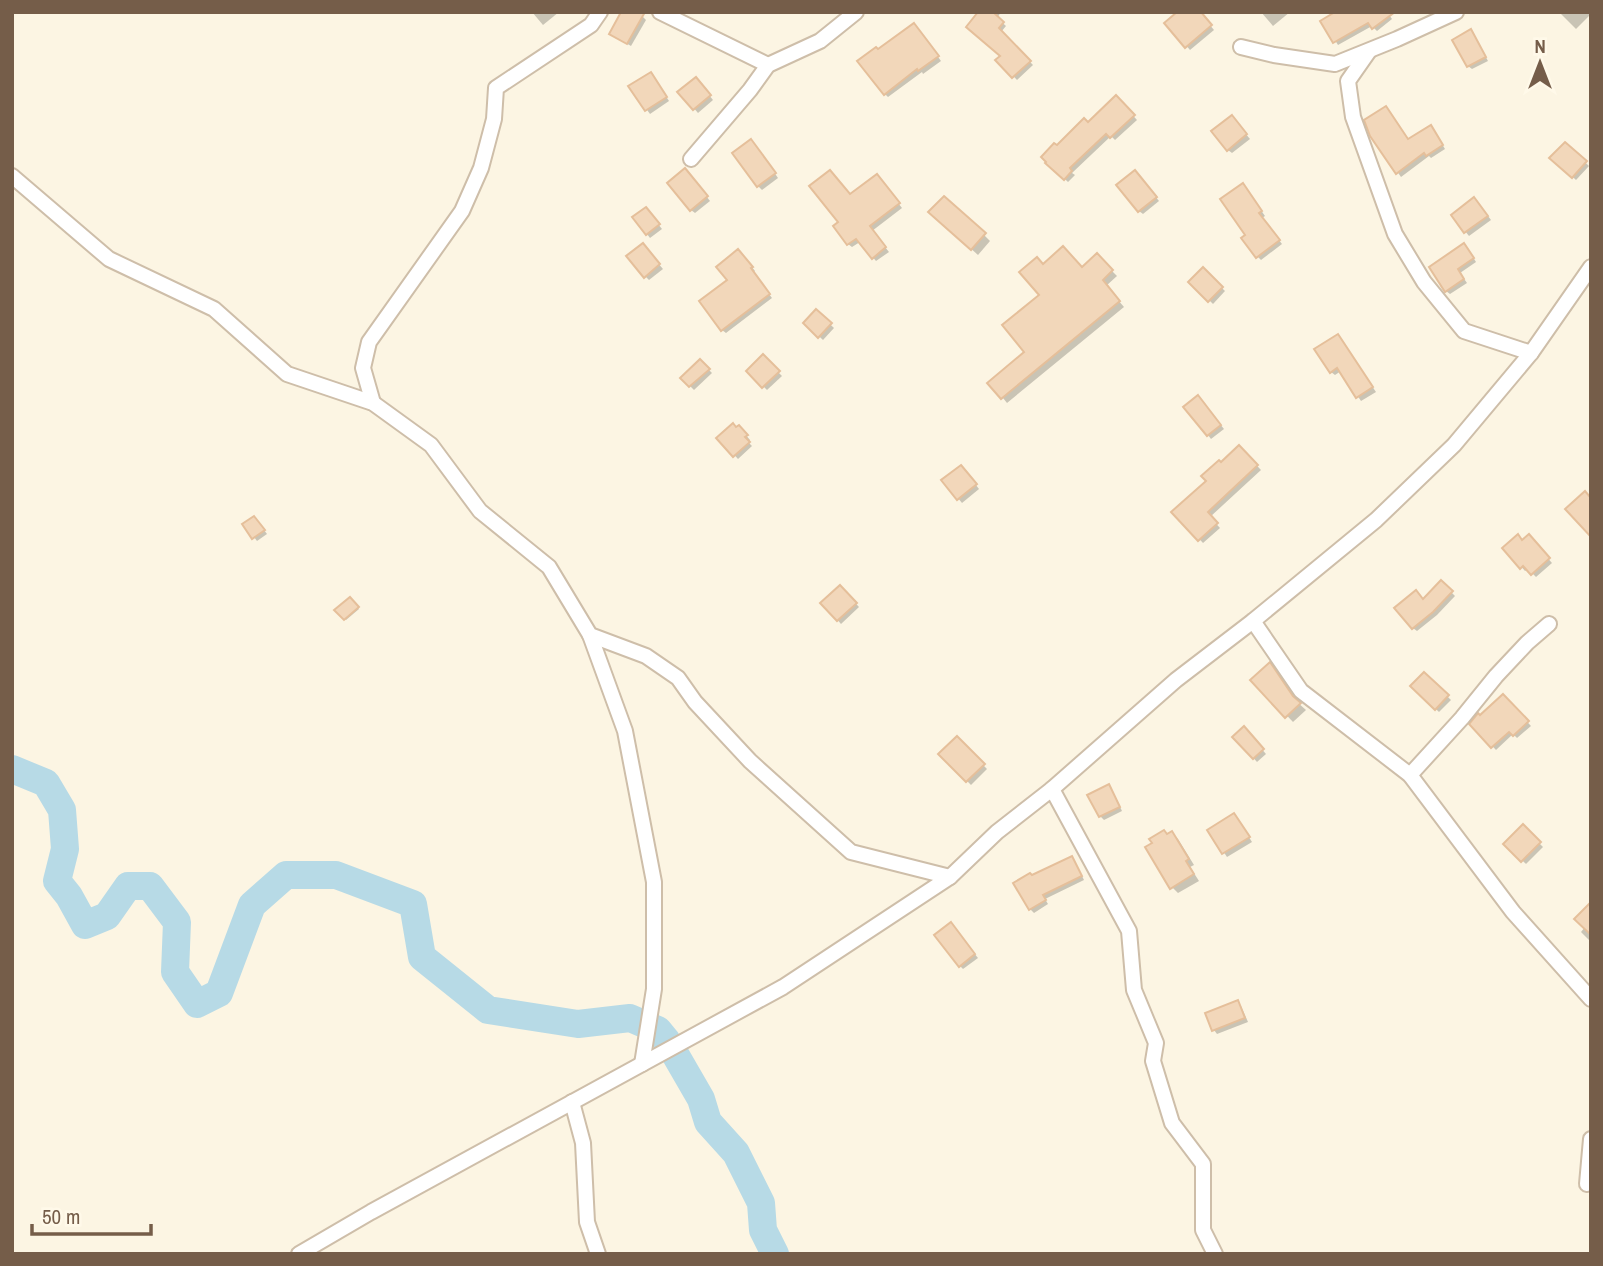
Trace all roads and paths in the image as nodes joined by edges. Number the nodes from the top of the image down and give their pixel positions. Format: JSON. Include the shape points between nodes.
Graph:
{"nodes":[{"id":1,"x":600,"y":12,"type":"edge"},
{"id":2,"x":660,"y":12,"type":"edge"},
{"id":3,"x":856,"y":12,"type":"edge"},
{"id":4,"x":1456,"y":12,"type":"edge"},
{"id":5,"x":1241,"y":47,"type":"dead end"},
{"id":6,"x":1369,"y":51,"type":"junction"},
{"id":7,"x":768,"y":65,"type":"junction"},
{"id":8,"x":691,"y":159,"type":"dead end"},
{"id":9,"x":12,"y":176,"type":"edge"},
{"id":10,"x":1591,"y":267,"type":"edge"},
{"id":11,"x":1531,"y":353,"type":"junction"},
{"id":12,"x":373,"y":403,"type":"junction"},
{"id":13,"x":1253,"y":621,"type":"junction"},
{"id":14,"x":1549,"y":624,"type":"dead end"},
{"id":15,"x":590,"y":635,"type":"junction"},
{"id":16,"x":1410,"y":775,"type":"junction"},
{"id":17,"x":1052,"y":789,"type":"junction"},
{"id":18,"x":950,"y":877,"type":"junction"},
{"id":19,"x":1591,"y":999,"type":"edge"},
{"id":20,"x":642,"y":1064,"type":"junction"},
{"id":21,"x":572,"y":1102,"type":"junction"},
{"id":22,"x":1591,"y":1139,"type":"edge"},
{"id":23,"x":1587,"y":1184,"type":"dead end"},
{"id":24,"x":299,"y":1254,"type":"edge"},
{"id":25,"x":598,"y":1254,"type":"edge"},
{"id":26,"x":1215,"y":1254,"type":"edge"}],
"edges":[{"from":1,"to":12,"type":"street","via":[[591,24],[496,88],[494,120],[481,168],[461,211],[369,342],[363,368]]},
{"from":2,"to":7,"type":"street"},
{"from":3,"to":7,"type":"street","via":[[820,41]]},
{"from":4,"to":6,"type":"street"},
{"from":5,"to":6,"type":"street","via":[[1335,64]]},
{"from":6,"to":11,"type":"street","via":[[1348,81],[1351,105],[1395,234],[1424,282],[1464,331]]},
{"from":7,"to":8,"type":"street"},
{"from":9,"to":12,"type":"street","via":[[109,259],[214,309],[287,374]]},
{"from":10,"to":11,"type":"street"},
{"from":11,"to":13,"type":"street","via":[[1454,446],[1376,520]]},
{"from":12,"to":15,"type":"street","via":[[431,445],[480,511],[549,566]]},
{"from":13,"to":16,"type":"street","via":[[1301,691]]},
{"from":13,"to":17,"type":"street","via":[[1176,680]]},
{"from":14,"to":16,"type":"street","via":[[1496,676]]},
{"from":15,"to":18,"type":"street","via":[[646,656],[678,678],[750,761],[851,852]]},
{"from":15,"to":20,"type":"street","via":[[625,731],[654,882],[654,989]]},
{"from":16,"to":19,"type":"street","via":[[1513,912]]},
{"from":17,"to":18,"type":"street"},
{"from":17,"to":26,"type":"street","via":[[1129,931],[1134,990],[1156,1043],[1153,1061],[1172,1123],[1203,1164],[1203,1230]]},
{"from":18,"to":20,"type":"street","via":[[783,987]]},
{"from":20,"to":21,"type":"street"},
{"from":21,"to":24,"type":"street"},
{"from":21,"to":25,"type":"street","via":[[583,1143],[587,1222]]},
{"from":22,"to":23,"type":"street"}]}
